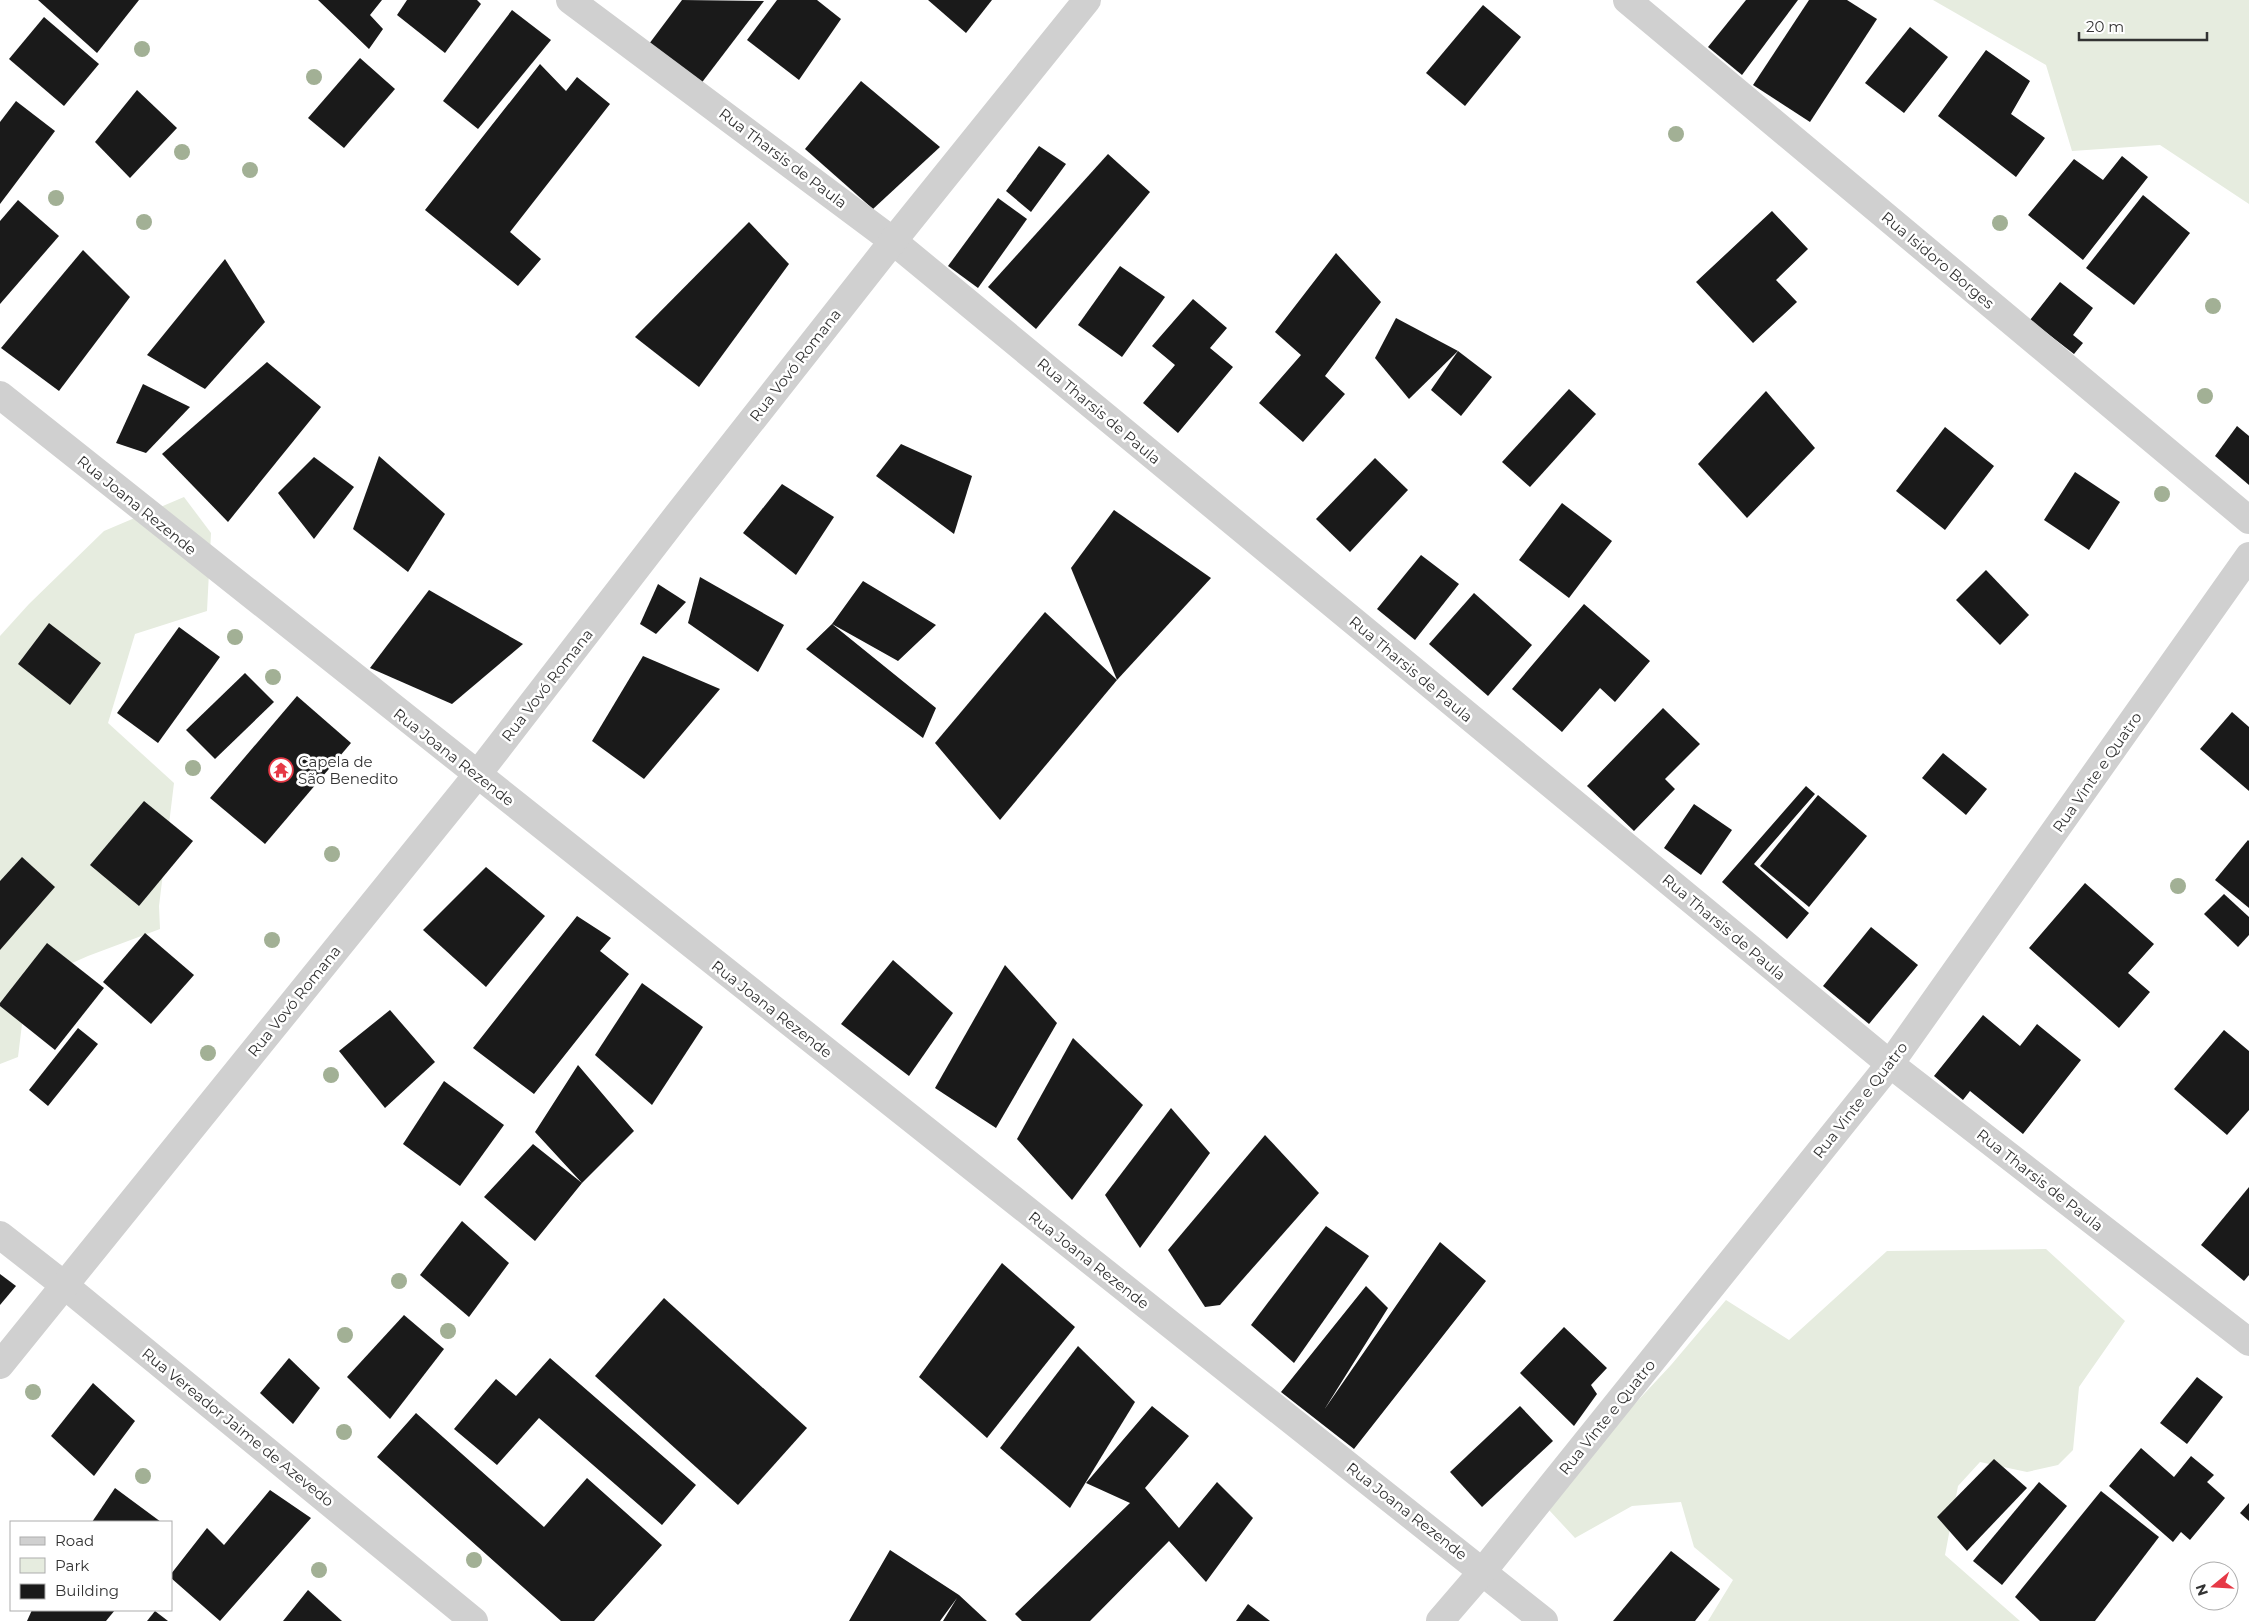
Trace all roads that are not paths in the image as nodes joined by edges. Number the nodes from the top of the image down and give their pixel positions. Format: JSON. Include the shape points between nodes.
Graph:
{"nodes":[{"id":1,"x":570,"y":0,"type":"edge"},
{"id":2,"x":1087,"y":0,"type":"edge"},
{"id":3,"x":1627,"y":0,"type":"edge"},
{"id":4,"x":893,"y":241,"type":"junction"},
{"id":5,"x":0,"y":395,"type":"edge"},
{"id":6,"x":2249,"y":520,"type":"edge"},
{"id":7,"x":2249,"y":556,"type":"edge"},
{"id":8,"x":477,"y":775,"type":"junction"},
{"id":9,"x":1890,"y":1064,"type":"junction"},
{"id":10,"x":0,"y":1235,"type":"edge"},
{"id":11,"x":64,"y":1285,"type":"junction"},
{"id":12,"x":2249,"y":1342,"type":"edge"},
{"id":13,"x":0,"y":1365,"type":"edge"},
{"id":14,"x":1483,"y":1571,"type":"junction"},
{"id":15,"x":474,"y":1621,"type":"edge"},
{"id":16,"x":1440,"y":1621,"type":"edge"},
{"id":17,"x":1544,"y":1621,"type":"edge"}],
"edges":[{"from":1,"to":4,"type":"street","name":"Rua Tharsis de Paula"},
{"from":2,"to":4,"type":"street","name":"Rua Vovó Romana"},
{"from":3,"to":6,"type":"street","name":"Rua Isidoro Borges"},
{"from":4,"to":8,"type":"street","name":"Rua Vovó Romana"},
{"from":4,"to":9,"type":"street","name":"Rua Tharsis de Paula"},
{"from":5,"to":8,"type":"street","name":"Rua Joana Rezende"},
{"from":7,"to":9,"type":"street","name":"Rua Vinte e Quatro"},
{"from":8,"to":11,"type":"street","name":"Rua Vovó Romana"},
{"from":8,"to":14,"type":"street","name":"Rua Joana Rezende"},
{"from":9,"to":12,"type":"street","name":"Rua Tharsis de Paula"},
{"from":9,"to":14,"type":"street","name":"Rua Vinte e Quatro"},
{"from":10,"to":11,"type":"street","name":"Rua Vereador Jaime de Azevedo"},
{"from":11,"to":13,"type":"street","name":"Rua Vovó Romana"},
{"from":11,"to":15,"type":"street","name":"Rua Vereador Jaime de Azevedo"},
{"from":14,"to":16,"type":"street","name":"Rua Vinte e Quatro"},
{"from":14,"to":17,"type":"street","name":"Rua Joana Rezende"}]}
